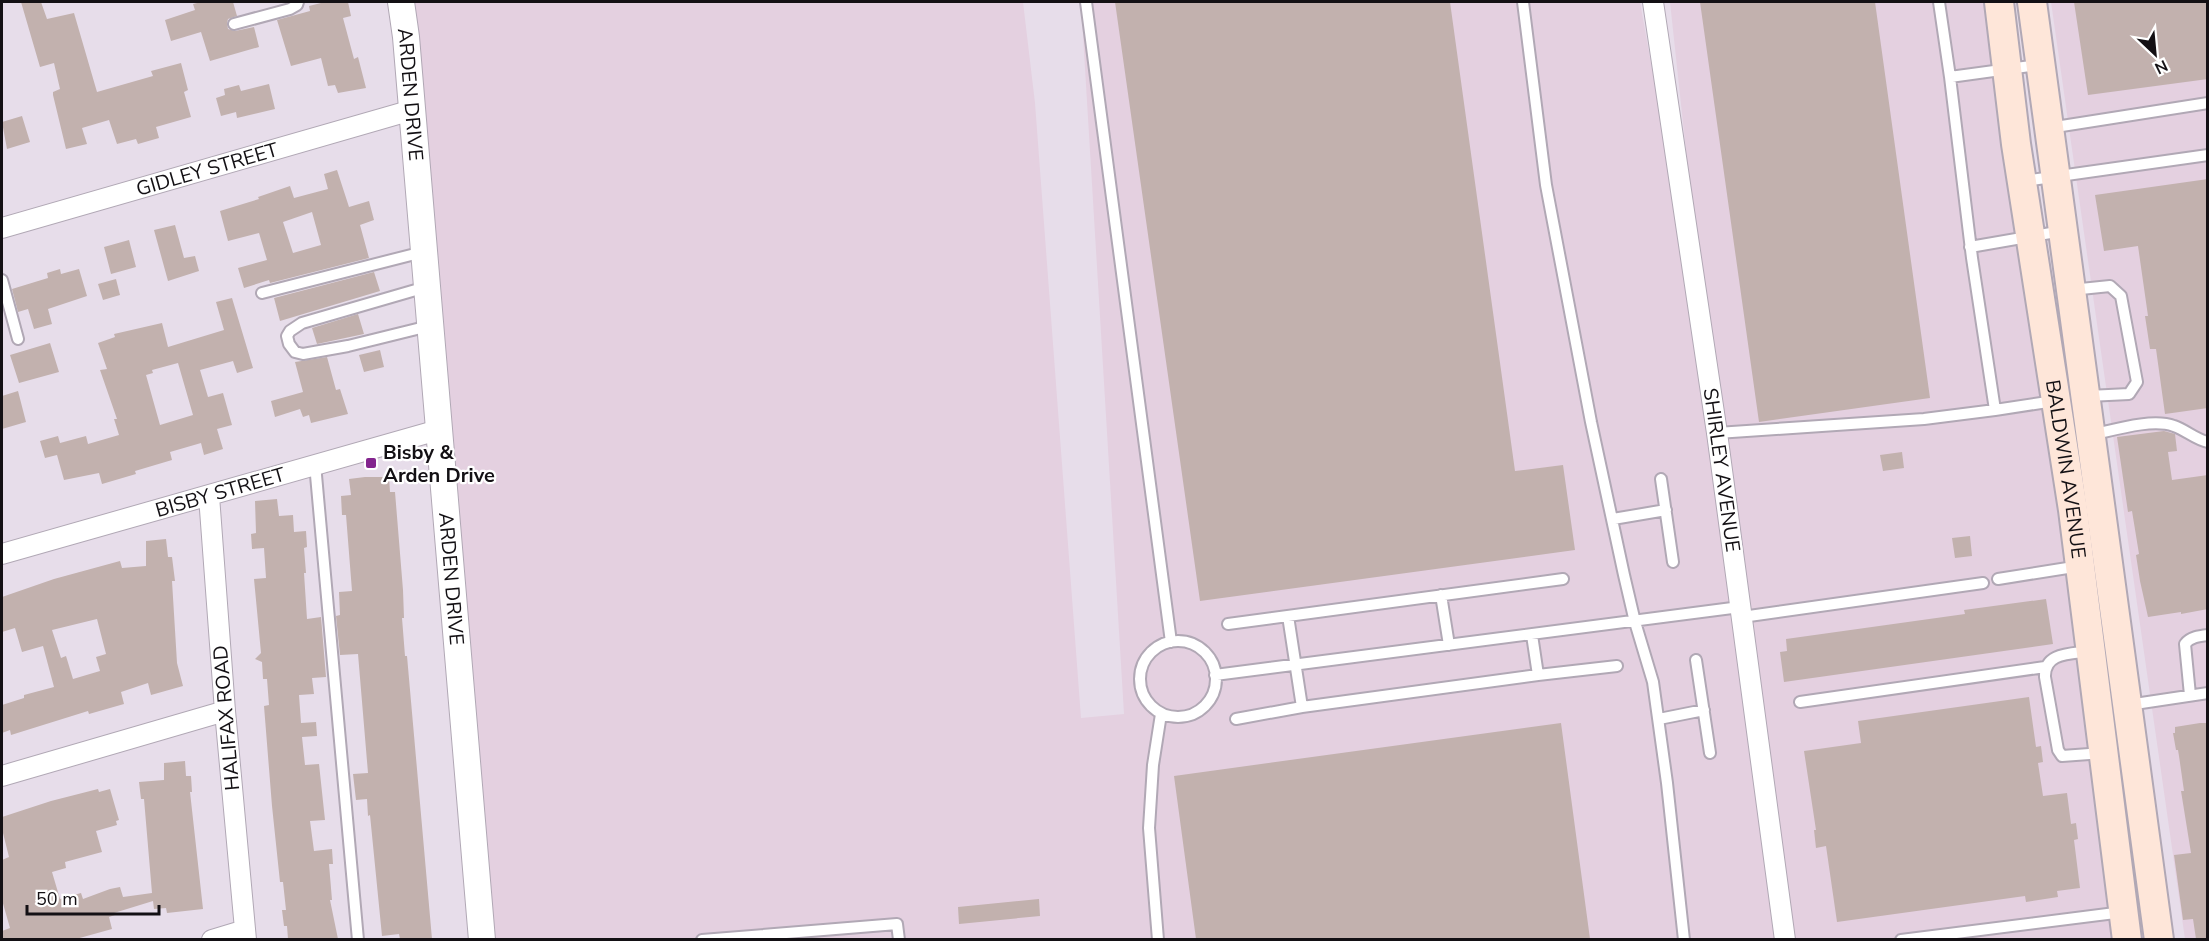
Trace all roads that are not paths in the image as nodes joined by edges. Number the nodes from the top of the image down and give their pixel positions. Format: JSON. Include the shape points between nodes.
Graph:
{"nodes":[{"id":1,"x":298,"y":2,"type":"edge"},
{"id":2,"x":401,"y":2,"type":"edge"},
{"id":3,"x":1086,"y":2,"type":"edge"},
{"id":4,"x":1523,"y":2,"type":"edge"},
{"id":5,"x":1653,"y":2,"type":"edge"},
{"id":6,"x":1940,"y":2,"type":"edge"},
{"id":7,"x":1999,"y":2,"type":"edge"},
{"id":8,"x":2032,"y":2,"type":"edge"},
{"id":9,"x":234,"y":24,"type":"dead end"},
{"id":10,"x":2041,"y":65,"type":"junction"},
{"id":11,"x":2007,"y":69,"type":"junction"},
{"id":12,"x":1950,"y":77,"type":"junction"},
{"id":13,"x":2208,"y":103,"type":"edge"},
{"id":14,"x":412,"y":110,"type":"junction"},
{"id":15,"x":2049,"y":128,"type":"junction"},
{"id":16,"x":2208,"y":155,"type":"edge"},
{"id":17,"x":2056,"y":176,"type":"junction"},
{"id":18,"x":2022,"y":181,"type":"junction"},
{"id":19,"x":2,"y":228,"type":"edge"},
{"id":20,"x":2063,"y":231,"type":"junction"},
{"id":21,"x":2031,"y":237,"type":"junction"},
{"id":22,"x":1970,"y":247,"type":"junction"},
{"id":23,"x":423,"y":252,"type":"junction"},
{"id":24,"x":2,"y":280,"type":"edge"},
{"id":25,"x":426,"y":287,"type":"junction"},
{"id":26,"x":2071,"y":290,"type":"junction"},
{"id":27,"x":262,"y":293,"type":"dead end"},
{"id":28,"x":429,"y":326,"type":"junction"},
{"id":29,"x":18,"y":339,"type":"dead end"},
{"id":30,"x":2071,"y":399,"type":"junction"},
{"id":31,"x":1995,"y":410,"type":"junction"},
{"id":32,"x":438,"y":430,"type":"junction"},
{"id":33,"x":1717,"y":433,"type":"junction"},
{"id":34,"x":2091,"y":435,"type":"junction"},
{"id":35,"x":2208,"y":442,"type":"edge"},
{"id":36,"x":315,"y":464,"type":"junction"},
{"id":37,"x":1661,"y":479,"type":"dead end"},
{"id":38,"x":209,"y":496,"type":"junction"},
{"id":39,"x":1666,"y":510,"type":"junction"},
{"id":40,"x":1612,"y":519,"type":"junction"},
{"id":41,"x":2,"y":554,"type":"edge"},
{"id":42,"x":1673,"y":562,"type":"dead end"},
{"id":43,"x":2080,"y":566,"type":"junction"},
{"id":44,"x":1563,"y":579,"type":"dead end"},
{"id":45,"x":1998,"y":579,"type":"dead end"},
{"id":46,"x":1983,"y":583,"type":"dead end"},
{"id":47,"x":1441,"y":595,"type":"junction"},
{"id":48,"x":1741,"y":612,"type":"junction"},
{"id":49,"x":1288,"y":616,"type":"junction"},
{"id":50,"x":1635,"y":622,"type":"junction"},
{"id":51,"x":1228,"y":624,"type":"dead end"},
{"id":52,"x":1532,"y":635,"type":"junction"},
{"id":53,"x":2208,"y":635,"type":"edge"},
{"id":54,"x":1171,"y":642,"type":"junction"},
{"id":55,"x":1449,"y":645,"type":"junction"},
{"id":56,"x":2090,"y":651,"type":"junction"},
{"id":57,"x":1696,"y":660,"type":"dead end"},
{"id":58,"x":1296,"y":665,"type":"junction"},
{"id":59,"x":1617,"y":666,"type":"dead end"},
{"id":60,"x":2045,"y":667,"type":"junction"},
{"id":61,"x":1215,"y":675,"type":"junction"},
{"id":62,"x":1538,"y":675,"type":"junction"},
{"id":63,"x":2208,"y":693,"type":"edge"},
{"id":64,"x":2190,"y":695,"type":"junction"},
{"id":65,"x":1800,"y":702,"type":"dead end"},
{"id":66,"x":2127,"y":705,"type":"junction"},
{"id":67,"x":1302,"y":707,"type":"junction"},
{"id":68,"x":1704,"y":710,"type":"junction"},
{"id":69,"x":225,"y":711,"type":"junction"},
{"id":70,"x":1161,"y":714,"type":"junction"},
{"id":71,"x":1236,"y":719,"type":"dead end"},
{"id":72,"x":1659,"y":719,"type":"junction"},
{"id":73,"x":1710,"y":753,"type":"dead end"},
{"id":74,"x":2103,"y":753,"type":"junction"},
{"id":75,"x":2,"y":776,"type":"edge"},
{"id":76,"x":2124,"y":912,"type":"junction"},
{"id":77,"x":246,"y":935,"type":"edge"},
{"id":78,"x":212,"y":939,"type":"edge"},
{"id":79,"x":358,"y":939,"type":"edge"},
{"id":80,"x":482,"y":939,"type":"edge"},
{"id":81,"x":702,"y":939,"type":"edge"},
{"id":82,"x":899,"y":939,"type":"edge"},
{"id":83,"x":1158,"y":939,"type":"edge"},
{"id":84,"x":1684,"y":939,"type":"edge"},
{"id":85,"x":1785,"y":939,"type":"edge"},
{"id":86,"x":1901,"y":939,"type":"edge"},
{"id":87,"x":2127,"y":939,"type":"edge"},
{"id":88,"x":2159,"y":939,"type":"edge"}],
"edges":[{"from":1,"to":9,"type":"lane","via":[[290,9]]},
{"from":2,"to":14,"type":"street","name":"ARDEN DRIVE"},
{"from":3,"to":54,"type":"lane"},
{"from":4,"to":40,"type":"lane","via":[[1546,185]]},
{"from":5,"to":33,"type":"street","name":"SHIRLEY AVENUE"},
{"from":6,"to":12,"type":"lane"},
{"from":7,"to":11,"type":"main road","name":"BALDWIN AVENUE"},
{"from":8,"to":10,"type":"main road","name":"BALDWIN AVENUE"},
{"from":10,"to":11,"type":"lane"},
{"from":10,"to":15,"type":"main road","name":"BALDWIN AVENUE"},
{"from":11,"to":12,"type":"lane"},
{"from":11,"to":18,"type":"main road","name":"BALDWIN AVENUE"},
{"from":12,"to":22,"type":"lane"},
{"from":13,"to":15,"type":"lane"},
{"from":14,"to":19,"type":"street","name":"GIDLEY STREET"},
{"from":14,"to":23,"type":"street","name":"ARDEN DRIVE"},
{"from":15,"to":17,"type":"main road","name":"BALDWIN AVENUE"},
{"from":16,"to":17,"type":"lane"},
{"from":17,"to":18,"type":"lane"},
{"from":17,"to":20,"type":"main road","name":"BALDWIN AVENUE"},
{"from":18,"to":21,"type":"main road","name":"BALDWIN AVENUE"},
{"from":20,"to":21,"type":"lane"},
{"from":20,"to":26,"type":"main road","name":"BALDWIN AVENUE"},
{"from":21,"to":22,"type":"lane"},
{"from":21,"to":30,"type":"main road","name":"BALDWIN AVENUE"},
{"from":22,"to":31,"type":"lane"},
{"from":23,"to":25,"type":"street","name":"ARDEN DRIVE"},
{"from":23,"to":27,"type":"lane"},
{"from":24,"to":29,"type":"lane"},
{"from":25,"to":28,"type":"street","name":"ARDEN DRIVE"},
{"from":25,"to":28,"type":"lane","via":[[302,323],[287,336],[295,352],[303,354]]},
{"from":26,"to":30,"type":"main road","name":"BALDWIN AVENUE"},
{"from":26,"to":30,"type":"lane","via":[[2110,286],[2121,296],[2136,382],[2128,394]]},
{"from":28,"to":32,"type":"street","name":"ARDEN DRIVE"},
{"from":30,"to":31,"type":"lane"},
{"from":30,"to":34,"type":"main road","name":"BALDWIN AVENUE"},
{"from":30,"to":43,"type":"main road","name":"BALDWIN AVENUE"},
{"from":31,"to":33,"type":"lane","via":[[1924,419]]},
{"from":32,"to":36,"type":"street","name":"BISBY STREET"},
{"from":32,"to":80,"type":"street","name":"ARDEN DRIVE"},
{"from":33,"to":48,"type":"street","name":"SHIRLEY AVENUE"},
{"from":34,"to":35,"type":"lane","via":[[2158,423],[2188,431]]},
{"from":34,"to":66,"type":"main road","name":"BALDWIN AVENUE"},
{"from":36,"to":38,"type":"street","name":"BISBY STREET"},
{"from":36,"to":79,"type":"lane"},
{"from":37,"to":39,"type":"lane"},
{"from":38,"to":41,"type":"street","name":"BISBY STREET"},
{"from":38,"to":69,"type":"street","name":"HALIFAX ROAD"},
{"from":39,"to":40,"type":"lane"},
{"from":39,"to":42,"type":"lane"},
{"from":40,"to":50,"type":"lane"},
{"from":43,"to":45,"type":"lane"},
{"from":43,"to":56,"type":"main road","name":"BALDWIN AVENUE"},
{"from":44,"to":47,"type":"lane"},
{"from":46,"to":48,"type":"lane"},
{"from":47,"to":49,"type":"lane"},
{"from":47,"to":55,"type":"lane"},
{"from":48,"to":50,"type":"lane"},
{"from":48,"to":85,"type":"street","name":"SHIRLEY AVENUE"},
{"from":49,"to":51,"type":"lane"},
{"from":49,"to":58,"type":"lane"},
{"from":50,"to":52,"type":"lane"},
{"from":50,"to":72,"type":"lane","via":[[1653,682]]},
{"from":52,"to":55,"type":"lane"},
{"from":52,"to":62,"type":"lane"},
{"from":53,"to":64,"type":"lane","via":[[2185,644]]},
{"from":54,"to":61,"type":"lane","via":[[1200,648],[1209,657]]},
{"from":54,"to":70,"type":"lane","via":[[1153,650],[1140,672],[1144,696]]},
{"from":55,"to":58,"type":"lane"},
{"from":56,"to":60,"type":"lane","via":[[2058,657]]},
{"from":56,"to":74,"type":"main road","name":"BALDWIN AVENUE"},
{"from":57,"to":68,"type":"lane"},
{"from":58,"to":61,"type":"lane"},
{"from":58,"to":67,"type":"lane"},
{"from":59,"to":62,"type":"lane"},
{"from":60,"to":65,"type":"lane"},
{"from":60,"to":74,"type":"lane","via":[[2062,756]]},
{"from":61,"to":70,"type":"lane","via":[[1213,694],[1197,712],[1185,717]]},
{"from":62,"to":67,"type":"lane"},
{"from":63,"to":64,"type":"lane"},
{"from":64,"to":66,"type":"lane"},
{"from":66,"to":88,"type":"main road","name":"BALDWIN AVENUE"},
{"from":67,"to":71,"type":"lane"},
{"from":68,"to":72,"type":"lane"},
{"from":68,"to":73,"type":"lane"},
{"from":69,"to":75,"type":"street"},
{"from":69,"to":77,"type":"street","name":"HALIFAX ROAD"},
{"from":70,"to":83,"type":"lane","via":[[1149,828]]},
{"from":72,"to":84,"type":"lane"},
{"from":74,"to":76,"type":"main road","name":"BALDWIN AVENUE"},
{"from":76,"to":86,"type":"lane"},
{"from":76,"to":87,"type":"main road","name":"BALDWIN AVENUE"},
{"from":77,"to":78,"type":"street"},
{"from":81,"to":82,"type":"lane","via":[[897,924]]}]}
